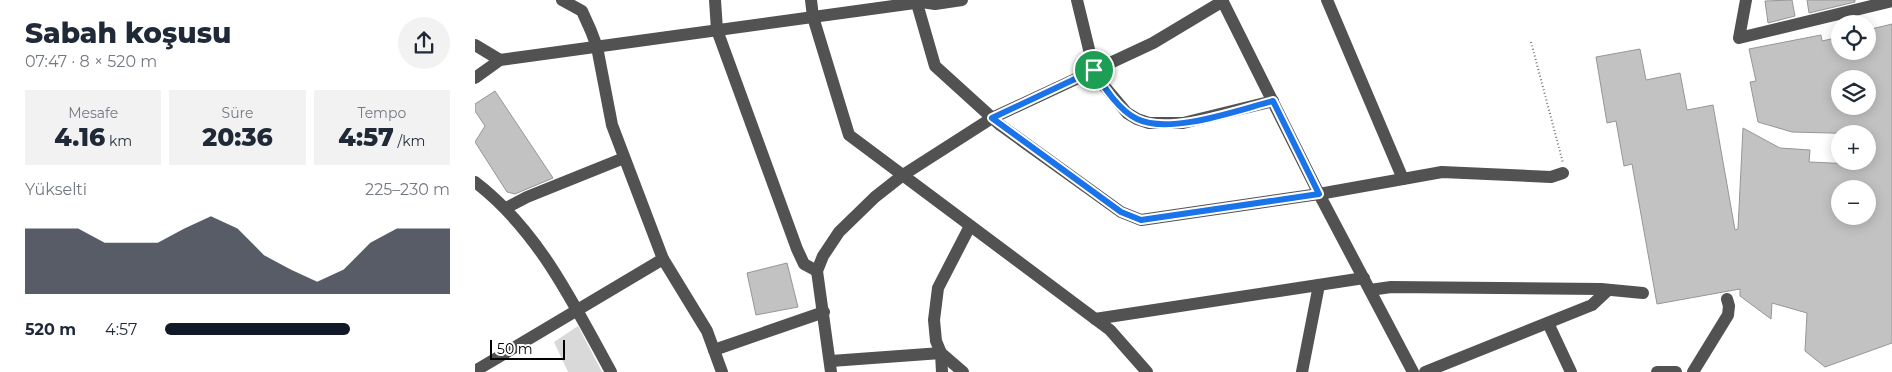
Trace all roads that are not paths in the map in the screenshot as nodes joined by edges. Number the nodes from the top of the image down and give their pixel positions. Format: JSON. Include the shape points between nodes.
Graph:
{"nodes":[{"id":1,"x":562,"y":0,"type":"edge"},
{"id":2,"x":715,"y":0,"type":"edge"},
{"id":3,"x":811,"y":0,"type":"edge"},
{"id":4,"x":962,"y":0,"type":"edge"},
{"id":5,"x":1077,"y":0,"type":"edge"},
{"id":6,"x":1327,"y":0,"type":"edge"},
{"id":7,"x":1746,"y":0,"type":"edge"},
{"id":8,"x":920,"y":1,"type":"edge"},
{"id":9,"x":1223,"y":1,"type":"edge"},
{"id":10,"x":1892,"y":1,"type":"edge"},
{"id":11,"x":813,"y":17,"type":"junction"},
{"id":12,"x":717,"y":30,"type":"junction"},
{"id":13,"x":475,"y":45,"type":"edge"},
{"id":14,"x":597,"y":46,"type":"junction"},
{"id":15,"x":500,"y":60,"type":"junction"},
{"id":16,"x":1094,"y":70,"type":"junction"},
{"id":17,"x":475,"y":78,"type":"edge"},
{"id":18,"x":1273,"y":101,"type":"junction"},
{"id":19,"x":992,"y":118,"type":"junction"},
{"id":20,"x":624,"y":158,"type":"junction"},
{"id":21,"x":1563,"y":173,"type":"road end"},
{"id":22,"x":903,"y":175,"type":"junction"},
{"id":23,"x":1403,"y":179,"type":"junction"},
{"id":24,"x":475,"y":182,"type":"edge"},
{"id":25,"x":1319,"y":194,"type":"junction"},
{"id":26,"x":506,"y":208,"type":"junction"},
{"id":27,"x":970,"y":226,"type":"junction"},
{"id":28,"x":663,"y":259,"type":"junction"},
{"id":29,"x":817,"y":271,"type":"junction"},
{"id":30,"x":1363,"y":278,"type":"junction"},
{"id":31,"x":1319,"y":285,"type":"junction"},
{"id":32,"x":1370,"y":290,"type":"junction"},
{"id":33,"x":1608,"y":290,"type":"junction"},
{"id":34,"x":1643,"y":293,"type":"dead end"},
{"id":35,"x":1727,"y":299,"type":"dead end"},
{"id":36,"x":577,"y":310,"type":"junction"},
{"id":37,"x":824,"y":312,"type":"junction"},
{"id":38,"x":1095,"y":319,"type":"junction"},
{"id":39,"x":1548,"y":323,"type":"junction"},
{"id":40,"x":714,"y":350,"type":"junction"},
{"id":41,"x":941,"y":353,"type":"junction"},
{"id":42,"x":478,"y":366,"type":"edge"},
{"id":43,"x":831,"y":367,"type":"edge"},
{"id":44,"x":611,"y":372,"type":"edge"},
{"id":45,"x":722,"y":372,"type":"edge"},
{"id":46,"x":942,"y":372,"type":"edge"},
{"id":47,"x":963,"y":372,"type":"edge"},
{"id":48,"x":1147,"y":372,"type":"edge"},
{"id":49,"x":1302,"y":372,"type":"edge"},
{"id":50,"x":1413,"y":372,"type":"edge"},
{"id":51,"x":1425,"y":372,"type":"edge"},
{"id":52,"x":1571,"y":372,"type":"edge"},
{"id":53,"x":1657,"y":372,"type":"edge"},
{"id":54,"x":1676,"y":372,"type":"edge"},
{"id":55,"x":1693,"y":372,"type":"edge"}],
"edges":[{"from":1,"to":14,"type":"street","via":[[582,11]]},
{"from":2,"to":12,"type":"street"},
{"from":3,"to":11,"type":"street"},
{"from":4,"to":8,"type":"street","via":[[935,4]]},
{"from":5,"to":16,"type":"street"},
{"from":6,"to":23,"type":"street"},
{"from":7,"to":10,"type":"street","via":[[1739,38]]},
{"from":8,"to":11,"type":"street"},
{"from":8,"to":19,"type":"street","via":[[935,66]]},
{"from":9,"to":16,"type":"street","via":[[1153,43]]},
{"from":9,"to":18,"type":"street"},
{"from":11,"to":12,"type":"street"},
{"from":11,"to":22,"type":"street","via":[[849,135]]},
{"from":12,"to":14,"type":"street"},
{"from":12,"to":29,"type":"street","via":[[797,249],[804,264]]},
{"from":13,"to":15,"type":"street"},
{"from":14,"to":15,"type":"street"},
{"from":14,"to":20,"type":"street","via":[[612,125]]},
{"from":15,"to":17,"type":"street"},
{"from":16,"to":18,"type":"street","via":[[1127,113],[1149,123],[1201,120]]},
{"from":16,"to":19,"type":"street"},
{"from":18,"to":25,"type":"street"},
{"from":19,"to":22,"type":"street"},
{"from":19,"to":25,"type":"street","via":[[1121,212],[1141,220]]},
{"from":20,"to":26,"type":"street"},
{"from":20,"to":28,"type":"street"},
{"from":21,"to":23,"type":"street","via":[[1551,177],[1443,172]]},
{"from":22,"to":27,"type":"street"},
{"from":22,"to":29,"type":"street","via":[[839,232]]},
{"from":23,"to":25,"type":"street"},
{"from":24,"to":26,"type":"street"},
{"from":25,"to":30,"type":"street"},
{"from":26,"to":36,"type":"street","via":[[543,253]]},
{"from":27,"to":38,"type":"street"},
{"from":27,"to":41,"type":"street","via":[[938,288],[934,320]]},
{"from":28,"to":36,"type":"street"},
{"from":28,"to":40,"type":"street","via":[[707,331]]},
{"from":29,"to":37,"type":"street"},
{"from":30,"to":31,"type":"street"},
{"from":30,"to":32,"type":"street"},
{"from":31,"to":38,"type":"street"},
{"from":31,"to":49,"type":"street"},
{"from":32,"to":33,"type":"street","via":[[1391,287]]},
{"from":32,"to":50,"type":"street"},
{"from":33,"to":34,"type":"street"},
{"from":33,"to":39,"type":"street","via":[[1592,305]]},
{"from":35,"to":55,"type":"street","via":[[1728,315]]},
{"from":36,"to":42,"type":"street"},
{"from":36,"to":44,"type":"street"},
{"from":37,"to":40,"type":"street"},
{"from":37,"to":43,"type":"street"},
{"from":38,"to":48,"type":"street","via":[[1110,330]]},
{"from":39,"to":51,"type":"street"},
{"from":39,"to":52,"type":"street"},
{"from":40,"to":45,"type":"street"},
{"from":41,"to":43,"type":"street"},
{"from":41,"to":46,"type":"street"},
{"from":41,"to":47,"type":"street"},
{"from":53,"to":54,"type":"street"}]}
